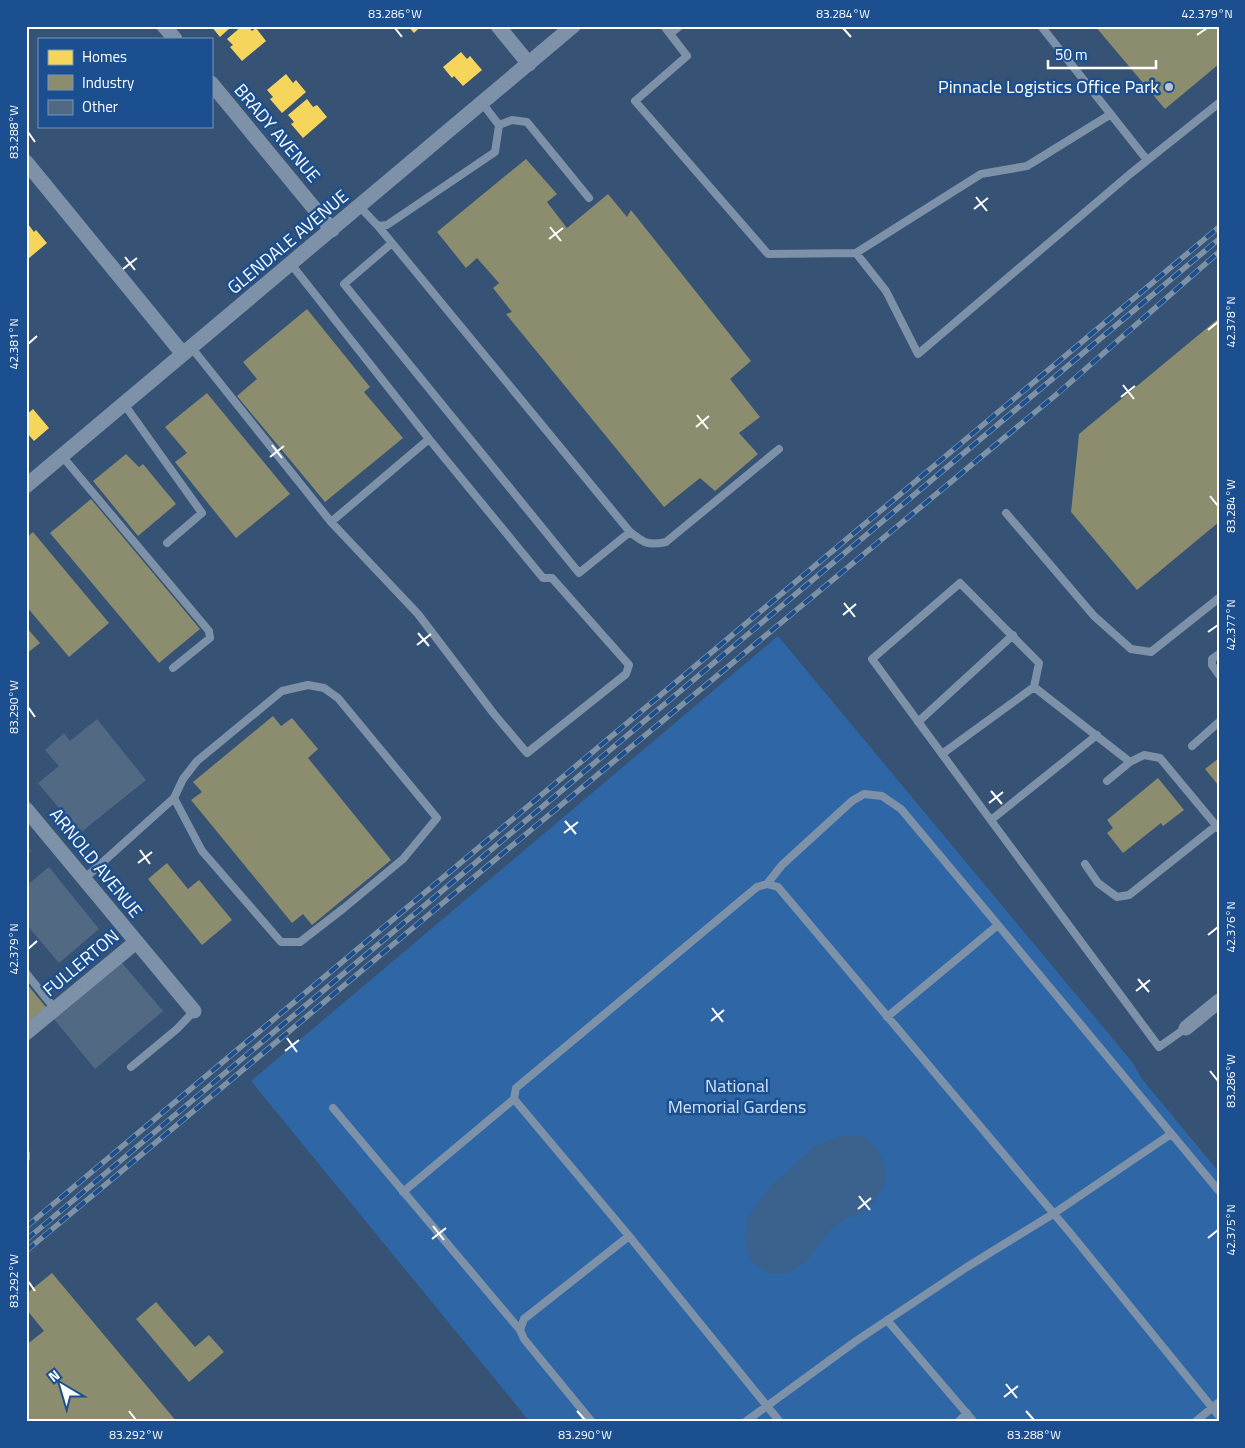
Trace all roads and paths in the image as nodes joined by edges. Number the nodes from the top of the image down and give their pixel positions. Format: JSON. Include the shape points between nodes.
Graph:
{"nodes":[{"id":1,"x":164,"y":26,"type":"edge"},
{"id":2,"x":498,"y":26,"type":"edge"},
{"id":3,"x":573,"y":26,"type":"edge"},
{"id":4,"x":664,"y":26,"type":"edge"},
{"id":5,"x":680,"y":26,"type":"edge"},
{"id":6,"x":1041,"y":26,"type":"edge"},
{"id":7,"x":670,"y":34,"type":"junction"},
{"id":8,"x":174,"y":38,"type":"edge"},
{"id":9,"x":529,"y":64,"type":"junction"},
{"id":10,"x":212,"y":84,"type":"edge"},
{"id":11,"x":482,"y":103,"type":"junction"},
{"id":12,"x":1219,"y":103,"type":"edge"},
{"id":13,"x":1111,"y":114,"type":"junction"},
{"id":14,"x":499,"y":125,"type":"junction"},
{"id":15,"x":1148,"y":160,"type":"junction"},
{"id":16,"x":26,"y":162,"type":"edge"},
{"id":17,"x":589,"y":198,"type":"dead end"},
{"id":18,"x":359,"y":206,"type":"junction"},
{"id":19,"x":378,"y":226,"type":"junction"},
{"id":20,"x":332,"y":230,"type":"junction"},
{"id":21,"x":392,"y":243,"type":"junction"},
{"id":22,"x":856,"y":253,"type":"junction"},
{"id":23,"x":291,"y":264,"type":"junction"},
{"id":24,"x":187,"y":351,"type":"junction"},
{"id":25,"x":124,"y":404,"type":"junction"},
{"id":26,"x":429,"y":439,"type":"junction"},
{"id":27,"x":779,"y":449,"type":"dead end"},
{"id":28,"x":62,"y":456,"type":"junction"},
{"id":29,"x":26,"y":486,"type":"edge"},
{"id":30,"x":1006,"y":513,"type":"dead end"},
{"id":31,"x":331,"y":522,"type":"junction"},
{"id":32,"x":630,"y":532,"type":"junction"},
{"id":33,"x":167,"y":543,"type":"dead end"},
{"id":34,"x":1219,"y":598,"type":"edge"},
{"id":35,"x":1012,"y":635,"type":"junction"},
{"id":36,"x":1219,"y":654,"type":"edge"},
{"id":37,"x":173,"y":668,"type":"dead end"},
{"id":38,"x":1219,"y":675,"type":"edge"},
{"id":39,"x":1034,"y":687,"type":"junction"},
{"id":40,"x":918,"y":722,"type":"junction"},
{"id":41,"x":1219,"y":722,"type":"edge"},
{"id":42,"x":1097,"y":735,"type":"junction"},
{"id":43,"x":1192,"y":746,"type":"dead end"},
{"id":44,"x":942,"y":754,"type":"junction"},
{"id":45,"x":1130,"y":762,"type":"junction"},
{"id":46,"x":1107,"y":781,"type":"dead end"},
{"id":47,"x":174,"y":798,"type":"junction"},
{"id":48,"x":26,"y":808,"type":"edge"},
{"id":49,"x":991,"y":820,"type":"junction"},
{"id":50,"x":1218,"y":828,"type":"edge"},
{"id":51,"x":1085,"y":864,"type":"dead end"},
{"id":52,"x":84,"y":878,"type":"junction"},
{"id":53,"x":767,"y":884,"type":"junction"},
{"id":54,"x":998,"y":925,"type":"junction"},
{"id":55,"x":136,"y":942,"type":"junction"},
{"id":56,"x":26,"y":973,"type":"edge"},
{"id":57,"x":1219,"y":1001,"type":"edge"},
{"id":58,"x":55,"y":1008,"type":"junction"},
{"id":59,"x":194,"y":1011,"type":"joint"},
{"id":60,"x":887,"y":1017,"type":"junction"},
{"id":61,"x":1186,"y":1028,"type":"joint"},
{"id":62,"x":26,"y":1033,"type":"edge"},
{"id":63,"x":131,"y":1067,"type":"dead end"},
{"id":64,"x":514,"y":1099,"type":"junction"},
{"id":65,"x":333,"y":1108,"type":"dead end"},
{"id":66,"x":1172,"y":1134,"type":"junction"},
{"id":67,"x":1219,"y":1191,"type":"edge"},
{"id":68,"x":403,"y":1192,"type":"junction"},
{"id":69,"x":1053,"y":1214,"type":"junction"},
{"id":70,"x":629,"y":1236,"type":"junction"},
{"id":71,"x":887,"y":1320,"type":"junction"},
{"id":72,"x":520,"y":1330,"type":"junction"},
{"id":73,"x":1216,"y":1405,"type":"edge"},
{"id":74,"x":768,"y":1406,"type":"junction"},
{"id":75,"x":967,"y":1413,"type":"junction"},
{"id":76,"x":1219,"y":1416,"type":"edge"},
{"id":77,"x":592,"y":1422,"type":"edge"},
{"id":78,"x":745,"y":1422,"type":"edge"},
{"id":79,"x":780,"y":1422,"type":"edge"},
{"id":80,"x":958,"y":1422,"type":"edge"},
{"id":81,"x":974,"y":1422,"type":"edge"},
{"id":82,"x":1195,"y":1422,"type":"edge"}],
"edges":[{"from":1,"to":8,"type":"street"},
{"from":2,"to":9,"type":"street"},
{"from":3,"to":9,"type":"street","name":"GLENDALE AVENUE"},
{"from":4,"to":7,"type":"lane"},
{"from":5,"to":7,"type":"lane"},
{"from":6,"to":13,"type":"lane"},
{"from":7,"to":22,"type":"lane","via":[[688,56],[635,101],[768,254]]},
{"from":9,"to":11,"type":"street","name":"GLENDALE AVENUE"},
{"from":10,"to":20,"type":"street","name":"BRADY AVENUE"},
{"from":11,"to":14,"type":"lane"},
{"from":11,"to":18,"type":"street","name":"GLENDALE AVENUE"},
{"from":12,"to":15,"type":"lane"},
{"from":13,"to":15,"type":"lane"},
{"from":13,"to":22,"type":"lane","via":[[1027,166],[981,174]]},
{"from":14,"to":17,"type":"lane","via":[[512,120],[527,122]]},
{"from":14,"to":19,"type":"lane","via":[[495,152],[388,225]]},
{"from":15,"to":22,"type":"lane","via":[[918,354],[886,291]]},
{"from":16,"to":24,"type":"street"},
{"from":18,"to":19,"type":"lane"},
{"from":18,"to":20,"type":"street","name":"GLENDALE AVENUE"},
{"from":19,"to":21,"type":"lane"},
{"from":20,"to":23,"type":"street","name":"GLENDALE AVENUE"},
{"from":21,"to":32,"type":"lane"},
{"from":21,"to":32,"type":"lane","via":[[344,284],[579,572]]},
{"from":23,"to":24,"type":"street","name":"GLENDALE AVENUE"},
{"from":23,"to":26,"type":"lane"},
{"from":24,"to":25,"type":"street","name":"GLENDALE AVENUE"},
{"from":24,"to":31,"type":"lane"},
{"from":25,"to":28,"type":"street","name":"GLENDALE AVENUE"},
{"from":25,"to":33,"type":"lane","via":[[202,514]]},
{"from":26,"to":31,"type":"lane"},
{"from":26,"to":31,"type":"lane","via":[[543,578],[552,578],[629,665],[626,674],[527,753],[418,614]]},
{"from":27,"to":32,"type":"lane","via":[[666,542],[644,543]]},
{"from":28,"to":29,"type":"street","name":"GLENDALE AVENUE"},
{"from":28,"to":37,"type":"lane","via":[[209,631],[210,638]]},
{"from":30,"to":34,"type":"lane","via":[[1094,616],[1131,649],[1151,652]]},
{"from":35,"to":39,"type":"lane","via":[[1039,663]]},
{"from":35,"to":40,"type":"lane"},
{"from":35,"to":40,"type":"lane","via":[[960,583],[872,659]]},
{"from":36,"to":38,"type":"lane","via":[[1212,659],[1212,666]]},
{"from":39,"to":42,"type":"lane"},
{"from":39,"to":44,"type":"lane"},
{"from":40,"to":44,"type":"lane"},
{"from":41,"to":43,"type":"lane"},
{"from":42,"to":45,"type":"lane"},
{"from":42,"to":49,"type":"lane"},
{"from":44,"to":49,"type":"lane"},
{"from":45,"to":46,"type":"lane"},
{"from":45,"to":50,"type":"lane","via":[[1144,755],[1160,758]]},
{"from":47,"to":47,"type":"lane","via":[[197,761],[282,691],[308,685],[324,688],[338,698],[437,818],[403,859],[344,908],[300,942],[281,942],[202,851]]},
{"from":47,"to":52,"type":"lane"},
{"from":48,"to":52,"type":"street","name":"ARNOLD AVENUE"},
{"from":49,"to":61,"type":"lane","via":[[1159,1046]]},
{"from":50,"to":51,"type":"lane","via":[[1129,895],[1117,897],[1098,883]]},
{"from":52,"to":55,"type":"street","name":"ARNOLD AVENUE"},
{"from":53,"to":54,"type":"lane","via":[[782,865],[852,801],[864,794],[882,796],[900,810]]},
{"from":53,"to":60,"type":"lane","via":[[778,887]]},
{"from":53,"to":64,"type":"lane","via":[[757,887],[516,1088]]},
{"from":54,"to":60,"type":"lane"},
{"from":54,"to":66,"type":"lane"},
{"from":55,"to":58,"type":"street","name":"FULLERTON"},
{"from":55,"to":59,"type":"street","name":"ARNOLD AVENUE"},
{"from":56,"to":58,"type":"lane"},
{"from":57,"to":61,"type":"street"},
{"from":58,"to":62,"type":"street","name":"FULLERTON"},
{"from":59,"to":63,"type":"lane"},
{"from":60,"to":69,"type":"lane"},
{"from":64,"to":68,"type":"lane"},
{"from":64,"to":70,"type":"lane"},
{"from":65,"to":68,"type":"lane"},
{"from":66,"to":67,"type":"lane"},
{"from":66,"to":69,"type":"lane"},
{"from":68,"to":72,"type":"lane"},
{"from":69,"to":71,"type":"lane"},
{"from":69,"to":73,"type":"lane"},
{"from":70,"to":72,"type":"lane","via":[[524,1319]]},
{"from":70,"to":74,"type":"lane"},
{"from":71,"to":74,"type":"lane"},
{"from":71,"to":75,"type":"lane"},
{"from":72,"to":77,"type":"lane"},
{"from":73,"to":76,"type":"lane"},
{"from":73,"to":82,"type":"lane"},
{"from":74,"to":78,"type":"lane"},
{"from":74,"to":79,"type":"lane"},
{"from":75,"to":80,"type":"lane"},
{"from":75,"to":81,"type":"lane"}]}
